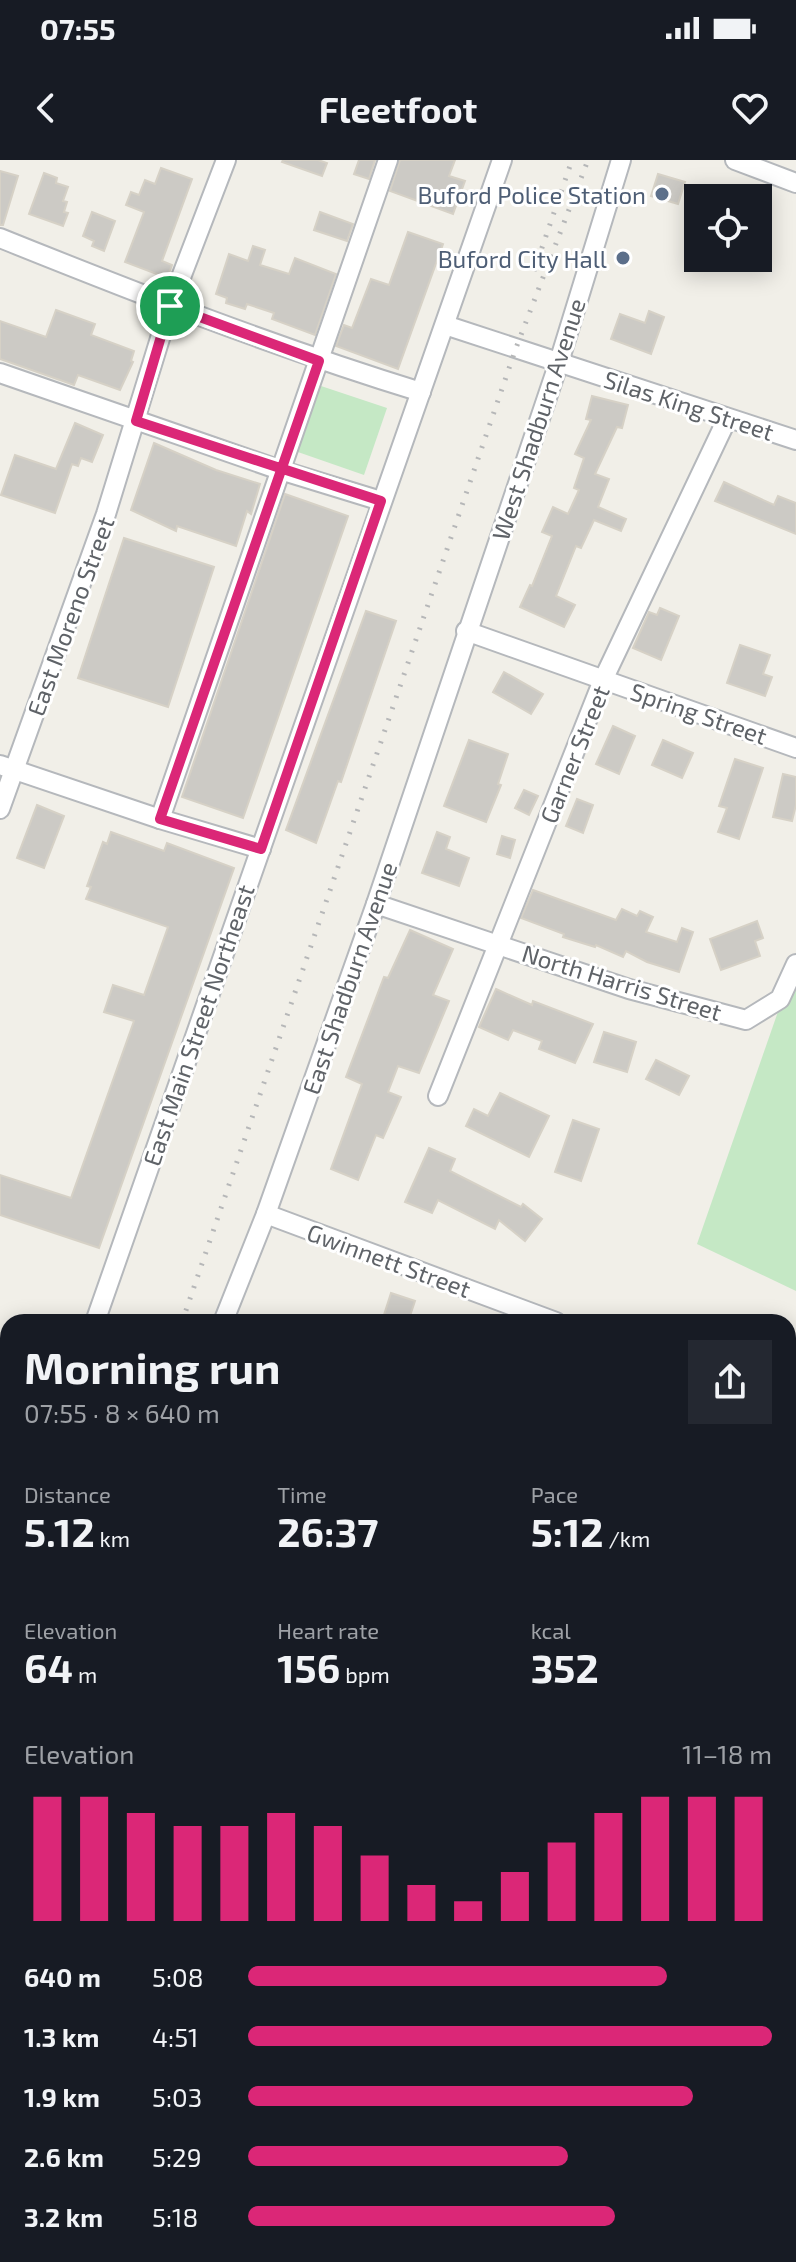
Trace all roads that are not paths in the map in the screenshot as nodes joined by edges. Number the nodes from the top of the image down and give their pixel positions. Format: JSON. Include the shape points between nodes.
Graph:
{"nodes":[{"id":1,"x":226,"y":160,"type":"edge"},
{"id":2,"x":388,"y":160,"type":"edge"},
{"id":3,"x":502,"y":160,"type":"edge"},
{"id":4,"x":621,"y":160,"type":"edge"},
{"id":5,"x":735,"y":160,"type":"edge"},
{"id":6,"x":796,"y":183,"type":"edge"},
{"id":7,"x":0,"y":238,"type":"edge"},
{"id":8,"x":170,"y":306,"type":"junction"},
{"id":9,"x":445,"y":325,"type":"junction"},
{"id":10,"x":319,"y":361,"type":"junction"},
{"id":11,"x":559,"y":362,"type":"junction"},
{"id":12,"x":0,"y":373,"type":"edge"},
{"id":13,"x":421,"y":392,"type":"junction"},
{"id":14,"x":727,"y":419,"type":"junction"},
{"id":15,"x":136,"y":421,"type":"junction"},
{"id":16,"x":796,"y":440,"type":"edge"},
{"id":17,"x":280,"y":470,"type":"junction"},
{"id":18,"x":381,"y":501,"type":"junction"},
{"id":19,"x":466,"y":631,"type":"junction"},
{"id":20,"x":603,"y":680,"type":"junction"},
{"id":21,"x":796,"y":748,"type":"edge"},
{"id":22,"x":7,"y":768,"type":"edge"},
{"id":23,"x":0,"y":809,"type":"edge"},
{"id":24,"x":160,"y":819,"type":"junction"},
{"id":25,"x":261,"y":849,"type":"junction"},
{"id":26,"x":376,"y":904,"type":"junction"},
{"id":27,"x":499,"y":944,"type":"junction"},
{"id":28,"x":796,"y":964,"type":"edge"},
{"id":29,"x":438,"y":1096,"type":"dead end"},
{"id":30,"x":266,"y":1214,"type":"junction"},
{"id":31,"x":98,"y":1314,"type":"edge"},
{"id":32,"x":226,"y":1314,"type":"edge"},
{"id":33,"x":535,"y":1314,"type":"edge"}],
"edges":[{"from":1,"to":8,"type":"street","name":"East Moreno Street"},
{"from":2,"to":10,"type":"street"},
{"from":3,"to":9,"type":"street","name":"East Main Street Northeast"},
{"from":4,"to":11,"type":"street","name":"West Shadburn Avenue"},
{"from":5,"to":6,"type":"street"},
{"from":7,"to":8,"type":"street"},
{"from":8,"to":10,"type":"street"},
{"from":8,"to":15,"type":"street","name":"East Moreno Street"},
{"from":9,"to":11,"type":"street","name":"Silas King Street"},
{"from":9,"to":13,"type":"street","name":"East Main Street Northeast"},
{"from":10,"to":13,"type":"street"},
{"from":10,"to":17,"type":"street"},
{"from":11,"to":14,"type":"street","name":"Silas King Street"},
{"from":11,"to":19,"type":"street","name":"West Shadburn Avenue"},
{"from":12,"to":15,"type":"street"},
{"from":13,"to":18,"type":"street","name":"East Main Street Northeast"},
{"from":14,"to":16,"type":"street","name":"Silas King Street"},
{"from":14,"to":20,"type":"street","name":"Garner Street"},
{"from":15,"to":17,"type":"street"},
{"from":15,"to":22,"type":"street","name":"East Moreno Street","via":[[106,514]]},
{"from":17,"to":18,"type":"street"},
{"from":17,"to":24,"type":"street"},
{"from":18,"to":25,"type":"street","name":"East Main Street Northeast"},
{"from":19,"to":20,"type":"street","name":"Spring Street"},
{"from":19,"to":26,"type":"street","name":"East Shadburn Avenue"},
{"from":20,"to":21,"type":"street","name":"Spring Street"},
{"from":20,"to":27,"type":"street","name":"Garner Street"},
{"from":22,"to":23,"type":"street","name":"East Moreno Street"},
{"from":22,"to":24,"type":"street"},
{"from":24,"to":25,"type":"street"},
{"from":25,"to":31,"type":"street","name":"East Main Street Northeast"},
{"from":26,"to":27,"type":"street","name":"North Harris Street"},
{"from":26,"to":30,"type":"street","name":"East Shadburn Avenue"},
{"from":27,"to":28,"type":"street","name":"North Harris Street","via":[[629,989],[746,1020],[780,999]]},
{"from":27,"to":29,"type":"street","name":"Garner Street"},
{"from":30,"to":32,"type":"street","name":"East Shadburn Avenue"},
{"from":30,"to":33,"type":"street","name":"Gwinnett Street"}]}
